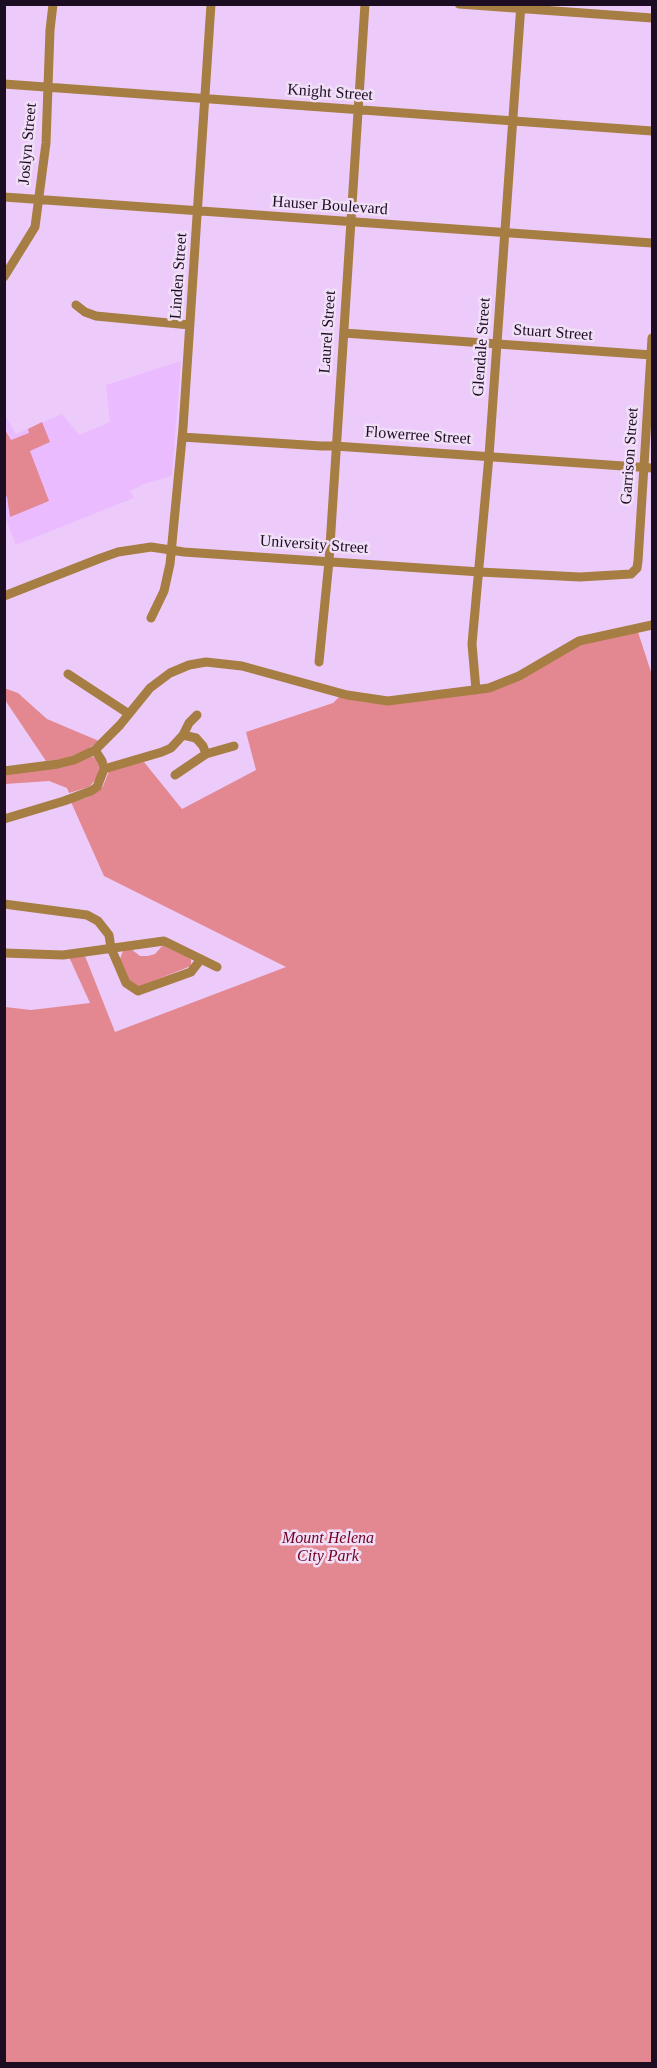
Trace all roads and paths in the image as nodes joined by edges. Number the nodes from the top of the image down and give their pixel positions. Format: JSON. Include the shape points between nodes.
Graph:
{"nodes":[{"id":1,"x":52,"y":4,"type":"edge"},
{"id":2,"x":212,"y":4,"type":"edge"},
{"id":3,"x":365,"y":4,"type":"edge"},
{"id":4,"x":459,"y":4,"type":"edge"},
{"id":5,"x":521,"y":7,"type":"edge"},
{"id":6,"x":652,"y":18,"type":"edge"},
{"id":7,"x":4,"y":84,"type":"edge"},
{"id":8,"x":47,"y":86,"type":"junction"},
{"id":9,"x":207,"y":99,"type":"junction"},
{"id":10,"x":359,"y":110,"type":"junction"},
{"id":11,"x":513,"y":121,"type":"junction"},
{"id":12,"x":652,"y":131,"type":"edge"},
{"id":13,"x":4,"y":197,"type":"edge"},
{"id":14,"x":38,"y":200,"type":"junction"},
{"id":15,"x":198,"y":212,"type":"junction"},
{"id":16,"x":351,"y":223,"type":"junction"},
{"id":17,"x":505,"y":233,"type":"junction"},
{"id":18,"x":652,"y":243,"type":"edge"},
{"id":19,"x":4,"y":277,"type":"edge"},
{"id":20,"x":76,"y":305,"type":"dead end"},
{"id":21,"x":190,"y":325,"type":"junction"},
{"id":22,"x":344,"y":333,"type":"junction"},
{"id":23,"x":652,"y":338,"type":"edge"},
{"id":24,"x":497,"y":344,"type":"junction"},
{"id":25,"x":652,"y":355,"type":"edge"},
{"id":26,"x":182,"y":437,"type":"junction"},
{"id":27,"x":335,"y":446,"type":"junction"},
{"id":28,"x":489,"y":456,"type":"junction"},
{"id":29,"x":648,"y":468,"type":"edge"},
{"id":30,"x":172,"y":550,"type":"junction"},
{"id":31,"x":329,"y":561,"type":"junction"},
{"id":32,"x":480,"y":572,"type":"junction"},
{"id":33,"x":631,"y":574,"type":"joint"},
{"id":34,"x":4,"y":596,"type":"edge"},
{"id":35,"x":151,"y":618,"type":"dead end"},
{"id":36,"x":652,"y":625,"type":"edge"},
{"id":37,"x":319,"y":662,"type":"dead end"},
{"id":38,"x":68,"y":674,"type":"dead end"},
{"id":39,"x":476,"y":690,"type":"junction"},
{"id":40,"x":129,"y":714,"type":"junction"},
{"id":41,"x":197,"y":715,"type":"dead end"},
{"id":42,"x":183,"y":735,"type":"junction"},
{"id":43,"x":234,"y":746,"type":"dead end"},
{"id":44,"x":95,"y":750,"type":"junction"},
{"id":45,"x":206,"y":754,"type":"junction"},
{"id":46,"x":104,"y":769,"type":"junction"},
{"id":47,"x":4,"y":771,"type":"edge"},
{"id":48,"x":175,"y":775,"type":"dead end"},
{"id":49,"x":4,"y":819,"type":"edge"},
{"id":50,"x":4,"y":904,"type":"edge"},
{"id":51,"x":111,"y":948,"type":"junction"},
{"id":52,"x":4,"y":954,"type":"edge"},
{"id":53,"x":201,"y":959,"type":"junction"},
{"id":54,"x":217,"y":967,"type":"dead end"}],
"edges":[{"from":1,"to":8,"type":"street","name":"Joslyn Street"},
{"from":2,"to":9,"type":"street","name":"Linden Street"},
{"from":3,"to":10,"type":"street","name":"Laurel Street"},
{"from":4,"to":5,"type":"street"},
{"from":5,"to":6,"type":"street"},
{"from":5,"to":11,"type":"street","name":"Glendale Street"},
{"from":7,"to":8,"type":"street","name":"Knight Street"},
{"from":8,"to":9,"type":"street","name":"Knight Street"},
{"from":8,"to":14,"type":"street","name":"Joslyn Street","via":[[46,143]]},
{"from":9,"to":10,"type":"street","name":"Knight Street"},
{"from":9,"to":15,"type":"street","name":"Linden Street"},
{"from":10,"to":11,"type":"street","name":"Knight Street"},
{"from":10,"to":16,"type":"street","name":"Laurel Street"},
{"from":11,"to":12,"type":"street","name":"Knight Street"},
{"from":11,"to":17,"type":"street","name":"Glendale Street"},
{"from":13,"to":14,"type":"street","name":"Hauser Boulevard"},
{"from":14,"to":15,"type":"street","name":"Hauser Boulevard"},
{"from":14,"to":19,"type":"street","name":"Joslyn Street","via":[[35,227]]},
{"from":15,"to":16,"type":"street","name":"Hauser Boulevard"},
{"from":15,"to":21,"type":"street","name":"Linden Street"},
{"from":16,"to":17,"type":"street","name":"Hauser Boulevard"},
{"from":16,"to":22,"type":"street","name":"Laurel Street"},
{"from":17,"to":18,"type":"street","name":"Hauser Boulevard"},
{"from":17,"to":24,"type":"street","name":"Glendale Street"},
{"from":20,"to":21,"type":"street","via":[[96,316]]},
{"from":21,"to":26,"type":"street","name":"Linden Street"},
{"from":22,"to":24,"type":"street","name":"Stuart Street"},
{"from":22,"to":27,"type":"street","name":"Laurel Street"},
{"from":23,"to":25,"type":"street","name":"Garrison Street"},
{"from":24,"to":25,"type":"street","name":"Stuart Street"},
{"from":24,"to":28,"type":"street","name":"Glendale Street"},
{"from":25,"to":29,"type":"street","name":"Garrison Street"},
{"from":26,"to":27,"type":"street","name":"Flowerree Street"},
{"from":26,"to":30,"type":"street","name":"Linden Street"},
{"from":27,"to":28,"type":"street","name":"Flowerree Street"},
{"from":27,"to":31,"type":"street","name":"Laurel Street"},
{"from":28,"to":29,"type":"street","name":"Flowerree Street"},
{"from":28,"to":32,"type":"street","name":"Glendale Street"},
{"from":29,"to":33,"type":"street","name":"Garrison Street","via":[[637,568]]},
{"from":30,"to":31,"type":"street","name":"University Street"},
{"from":30,"to":34,"type":"street","name":"University Street","via":[[151,547],[118,552]]},
{"from":30,"to":35,"type":"street","name":"Linden Street","via":[[164,591]]},
{"from":31,"to":32,"type":"street","name":"University Street"},
{"from":31,"to":37,"type":"street","name":"Laurel Street"},
{"from":32,"to":33,"type":"street","name":"University Street","via":[[580,577]]},
{"from":32,"to":39,"type":"street","name":"Glendale Street","via":[[472,644]]},
{"from":36,"to":39,"type":"street","via":[[579,641],[519,676]]},
{"from":38,"to":40,"type":"street"},
{"from":39,"to":40,"type":"street","via":[[388,701],[365,699],[242,666],[206,662],[185,666],[160,680]]},
{"from":40,"to":44,"type":"street"},
{"from":41,"to":42,"type":"street"},
{"from":42,"to":45,"type":"street","via":[[196,738]]},
{"from":42,"to":46,"type":"street","via":[[162,752]]},
{"from":43,"to":45,"type":"street"},
{"from":44,"to":46,"type":"street"},
{"from":44,"to":47,"type":"street","via":[[58,764]]},
{"from":45,"to":48,"type":"street"},
{"from":46,"to":49,"type":"street","via":[[100,782],[91,791]]},
{"from":50,"to":51,"type":"street","via":[[87,915],[104,927]]},
{"from":51,"to":52,"type":"street","via":[[63,955]]},
{"from":51,"to":53,"type":"street","via":[[164,941]]},
{"from":51,"to":53,"type":"street","via":[[126,983],[138,991],[191,972]]},
{"from":53,"to":54,"type":"street"}]}
